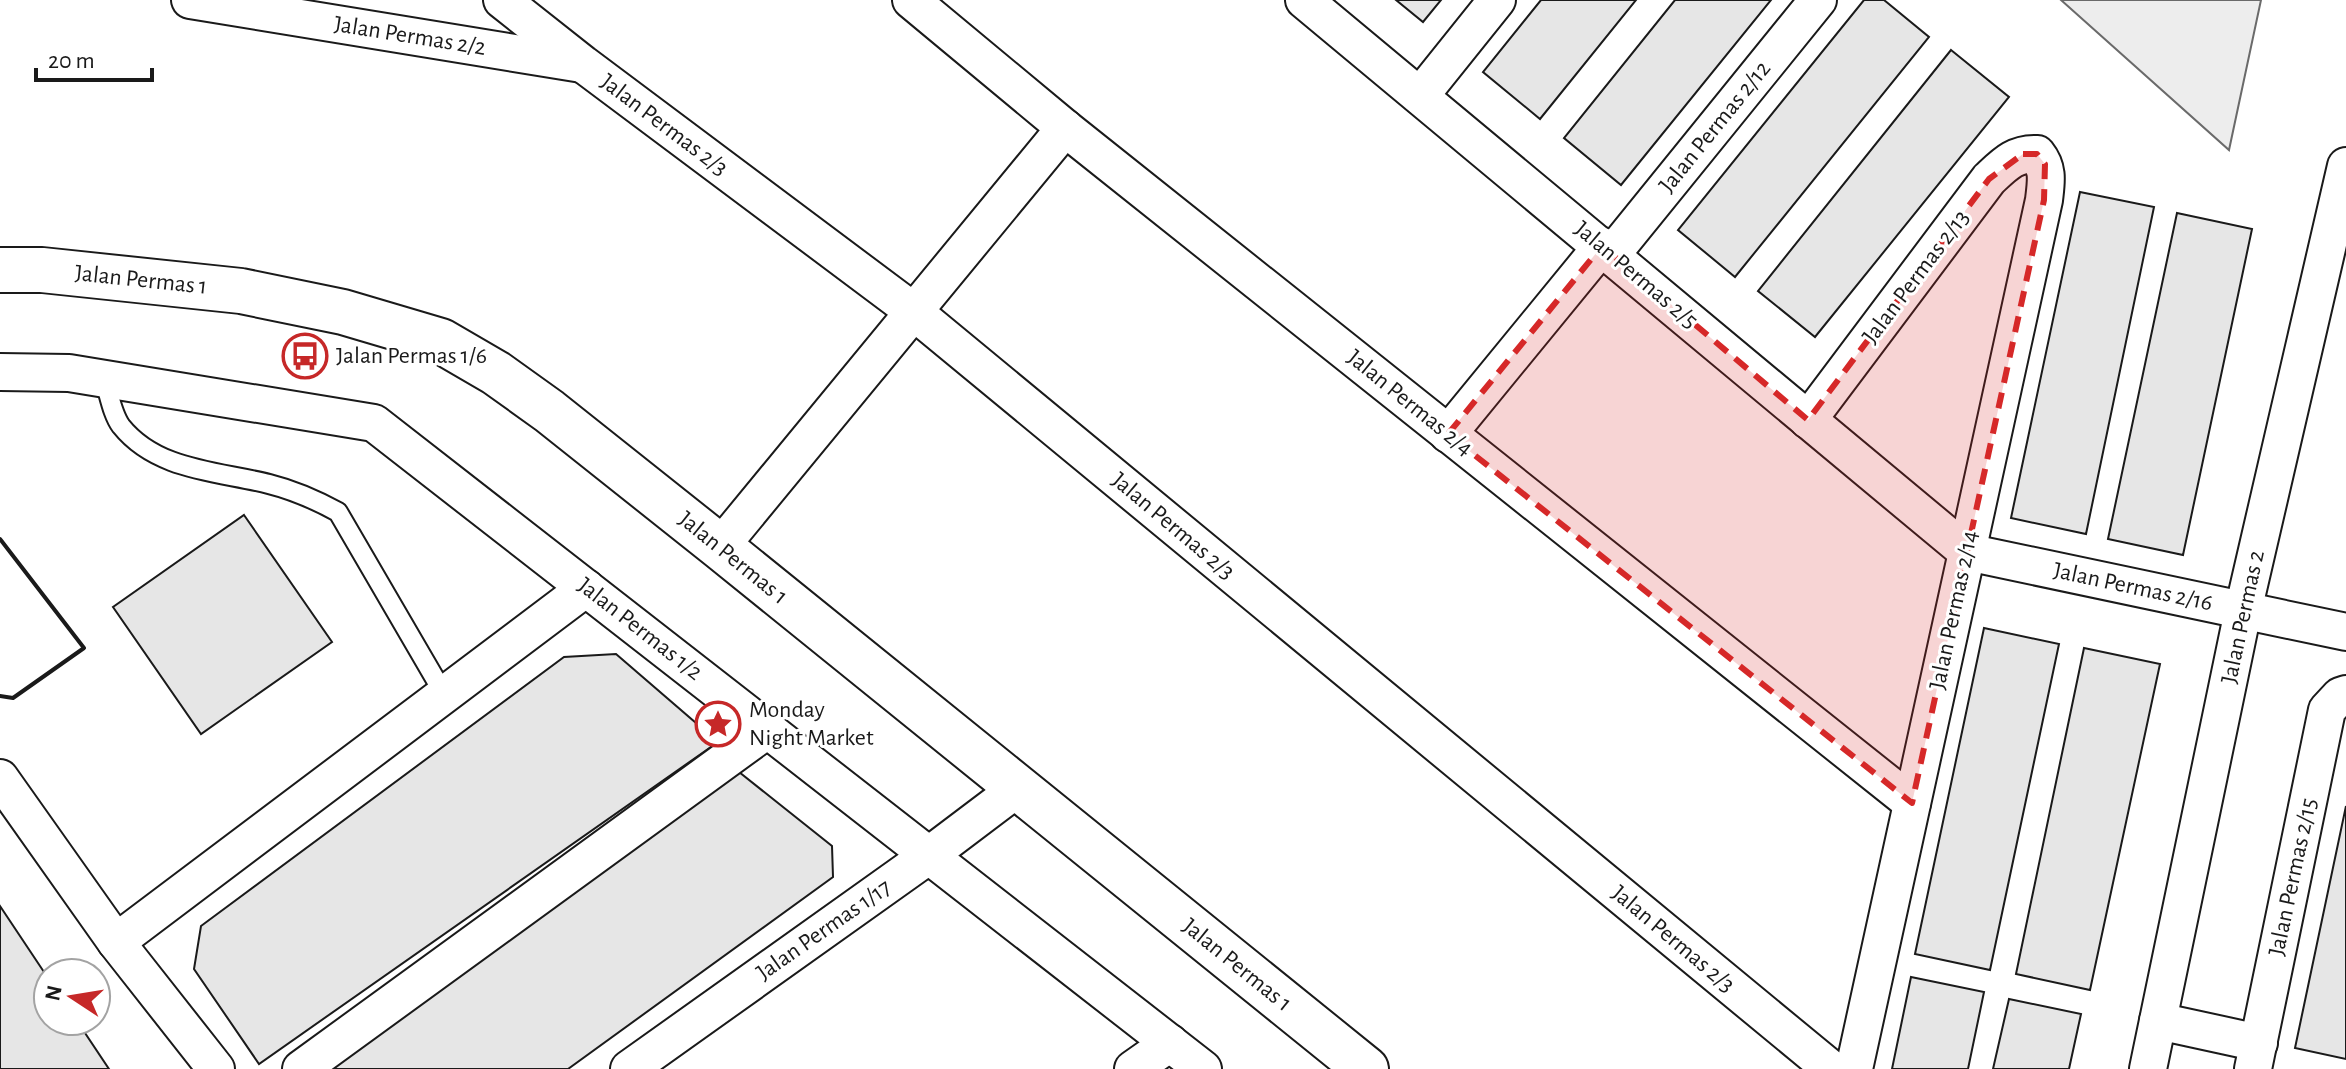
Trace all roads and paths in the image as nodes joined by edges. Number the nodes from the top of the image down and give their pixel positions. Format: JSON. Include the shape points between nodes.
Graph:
{"nodes":[{"id":1,"x":190,"y":0,"type":"edge"},
{"id":2,"x":502,"y":0,"type":"edge"},
{"id":3,"x":911,"y":0,"type":"edge"},
{"id":4,"x":1304,"y":0,"type":"edge"},
{"id":5,"x":1497,"y":0,"type":"edge"},
{"id":6,"x":1818,"y":0,"type":"edge"},
{"id":7,"x":583,"y":64,"type":"junction"},
{"id":8,"x":1420,"y":96,"type":"junction"},
{"id":9,"x":1065,"y":128,"type":"junction"},
{"id":10,"x":2037,"y":154,"type":"joint"},
{"id":11,"x":2346,"y":166,"type":"edge"},
{"id":12,"x":1607,"y":250,"type":"junction"},
{"id":13,"x":0,"y":270,"type":"edge"},
{"id":14,"x":913,"y":311,"type":"junction"},
{"id":15,"x":0,"y":372,"type":"edge"},
{"id":16,"x":104,"y":379,"type":"junction"},
{"id":17,"x":1808,"y":420,"type":"junction"},
{"id":18,"x":1448,"y":434,"type":"junction"},
{"id":19,"x":720,"y":547,"type":"junction"},
{"id":20,"x":1967,"y":552,"type":"junction"},
{"id":21,"x":586,"y":588,"type":"junction"},
{"id":22,"x":2243,"y":611,"type":"junction"},
{"id":23,"x":2346,"y":632,"type":"edge"},
{"id":24,"x":444,"y":694,"type":"junction"},
{"id":25,"x":2346,"y":694,"type":"edge"},
{"id":26,"x":767,"y":730,"type":"junction"},
{"id":27,"x":0,"y":778,"type":"edge"},
{"id":28,"x":1018,"y":788,"type":"junction"},
{"id":29,"x":1912,"y":803,"type":"junction"},
{"id":30,"x":928,"y":856,"type":"junction"},
{"id":31,"x":116,"y":942,"type":"junction"},
{"id":32,"x":2158,"y":1021,"type":"junction"},
{"id":33,"x":1170,"y":1043,"type":"junction"},
{"id":34,"x":2256,"y":1056,"type":"edge"},
{"id":35,"x":216,"y":1069,"type":"edge"},
{"id":36,"x":301,"y":1069,"type":"edge"},
{"id":37,"x":629,"y":1069,"type":"edge"},
{"id":38,"x":1133,"y":1069,"type":"edge"},
{"id":39,"x":1203,"y":1069,"type":"edge"},
{"id":40,"x":1366,"y":1069,"type":"edge"},
{"id":41,"x":1831,"y":1069,"type":"edge"},
{"id":42,"x":1854,"y":1069,"type":"edge"},
{"id":43,"x":2148,"y":1069,"type":"edge"}],
"edges":[{"from":1,"to":7,"type":"street","name":"Jalan Permas 2/2"},
{"from":2,"to":7,"type":"street","name":"Jalan Permas 2/3"},
{"from":3,"to":9,"type":"street","name":"Jalan Permas 2/4"},
{"from":4,"to":8,"type":"street","name":"Jalan Permas 2/5"},
{"from":5,"to":8,"type":"street"},
{"from":6,"to":12,"type":"street","name":"Jalan Permas 2/12"},
{"from":7,"to":14,"type":"street","name":"Jalan Permas 2/3"},
{"from":8,"to":12,"type":"street","name":"Jalan Permas 2/5"},
{"from":9,"to":14,"type":"street"},
{"from":9,"to":18,"type":"street","name":"Jalan Permas 2/4"},
{"from":10,"to":17,"type":"street","name":"Jalan Permas 2/13","via":[[2009,160],[1989,179]]},
{"from":10,"to":20,"type":"street","name":"Jalan Permas 2/14","via":[[2045,164],[2044,200]]},
{"from":11,"to":22,"type":"street","name":"Jalan Permas 2"},
{"from":12,"to":17,"type":"street","name":"Jalan Permas 2/5"},
{"from":12,"to":18,"type":"street","name":"Jalan Permas 2/12"},
{"from":13,"to":19,"type":"street","name":"Jalan Permas 1","via":[[241,291],[343,312],[441,341],[549,411]]},
{"from":14,"to":19,"type":"street"},
{"from":14,"to":41,"type":"street","name":"Jalan Permas 2/3"},
{"from":15,"to":16,"type":"street","name":"Jalan Permas 1/2"},
{"from":16,"to":21,"type":"street","name":"Jalan Permas 1/2","via":[[374,423]]},
{"from":16,"to":24,"type":"lane","via":[[119,424],[144,448],[179,464],[313,498],[338,512]]},
{"from":17,"to":20,"type":"street","name":"Jalan Permas 2/5"},
{"from":18,"to":29,"type":"street","name":"Jalan Permas 2/4"},
{"from":19,"to":28,"type":"street","name":"Jalan Permas 1"},
{"from":20,"to":22,"type":"street","name":"Jalan Permas 2/16"},
{"from":20,"to":29,"type":"street","name":"Jalan Permas 2/14"},
{"from":21,"to":24,"type":"street"},
{"from":21,"to":26,"type":"street","name":"Jalan Permas 1/2"},
{"from":22,"to":23,"type":"street","name":"Jalan Permas 2/16"},
{"from":22,"to":32,"type":"street","name":"Jalan Permas 2"},
{"from":24,"to":31,"type":"street"},
{"from":25,"to":34,"type":"street","name":"Jalan Permas 2/15","via":[[2327,710]]},
{"from":26,"to":30,"type":"street","name":"Jalan Permas 1/2"},
{"from":26,"to":36,"type":"street"},
{"from":27,"to":31,"type":"street"},
{"from":28,"to":30,"type":"street","name":"Jalan Permas 1/17"},
{"from":28,"to":40,"type":"street","name":"Jalan Permas 1"},
{"from":29,"to":42,"type":"street","name":"Jalan Permas 2/14"},
{"from":30,"to":33,"type":"street","name":"Jalan Permas 1/2"},
{"from":30,"to":37,"type":"street","name":"Jalan Permas 1/17"},
{"from":31,"to":35,"type":"street"},
{"from":32,"to":34,"type":"street"},
{"from":32,"to":43,"type":"street","name":"Jalan Permas 2"},
{"from":33,"to":38,"type":"street"},
{"from":33,"to":39,"type":"street","name":"Jalan Permas 1/2"}]}
